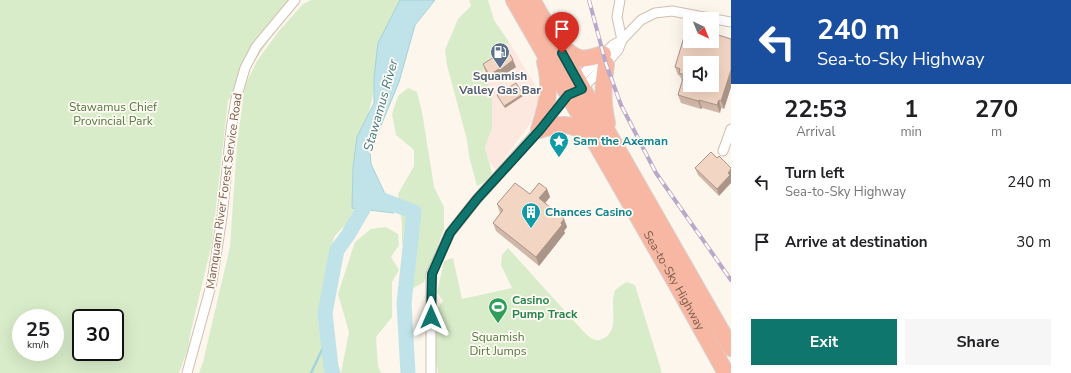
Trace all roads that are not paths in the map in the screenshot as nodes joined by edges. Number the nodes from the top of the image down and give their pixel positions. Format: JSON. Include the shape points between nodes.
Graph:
{"nodes":[{"id":1,"x":295,"y":0,"type":"edge"},
{"id":2,"x":514,"y":0,"type":"edge"},
{"id":3,"x":532,"y":0,"type":"edge"},
{"id":4,"x":620,"y":0,"type":"edge"},
{"id":5,"x":731,"y":22,"type":"edge"},
{"id":6,"x":622,"y":40,"type":"junction"},
{"id":7,"x":556,"y":43,"type":"junction"},
{"id":8,"x":540,"y":45,"type":"junction"},
{"id":9,"x":604,"y":59,"type":"junction"},
{"id":10,"x":576,"y":88,"type":"junction"},
{"id":11,"x":731,"y":129,"type":"edge"},
{"id":12,"x":540,"y":130,"type":"junction"},
{"id":13,"x":592,"y":136,"type":"junction"},
{"id":14,"x":609,"y":136,"type":"junction"},
{"id":15,"x":723,"y":151,"type":"dead end"},
{"id":16,"x":731,"y":348,"type":"edge"},
{"id":17,"x":187,"y":373,"type":"edge"},
{"id":18,"x":431,"y":373,"type":"edge"},
{"id":19,"x":726,"y":373,"type":"edge"}],
"edges":[{"from":1,"to":17,"type":"street","name":"Mamquam River Forest Service Road","via":[[256,47],[245,68],[236,99],[212,282]]},
{"from":2,"to":8,"type":"highway","name":"Sea-to-Sky Highway"},
{"from":3,"to":7,"type":"highway","name":"Sea-to-Sky Highway"},
{"from":4,"to":6,"type":"street","via":[[617,17]]},
{"from":5,"to":6,"type":"street","via":[[672,12],[655,13],[641,20]]},
{"from":6,"to":9,"type":"street","via":[[613,45]]},
{"from":7,"to":9,"type":"highway","via":[[574,57],[585,60]]},
{"from":7,"to":10,"type":"highway","name":"Sea-to-Sky Highway"},
{"from":8,"to":10,"type":"highway","name":"Sea-to-Sky Highway"},
{"from":8,"to":12,"type":"highway","via":[[548,73],[549,89]]},
{"from":9,"to":10,"type":"street"},
{"from":9,"to":14,"type":"highway","via":[[603,105]]},
{"from":10,"to":12,"type":"street"},
{"from":10,"to":13,"type":"highway","name":"Sea-to-Sky Highway"},
{"from":10,"to":14,"type":"highway","name":"Sea-to-Sky Highway"},
{"from":11,"to":15,"type":"street"},
{"from":12,"to":13,"type":"highway","via":[[568,124]]},
{"from":12,"to":18,"type":"street","via":[[477,199],[450,233],[432,274]]},
{"from":13,"to":19,"type":"highway","name":"Sea-to-Sky Highway"},
{"from":14,"to":16,"type":"highway","name":"Sea-to-Sky Highway"}]}
